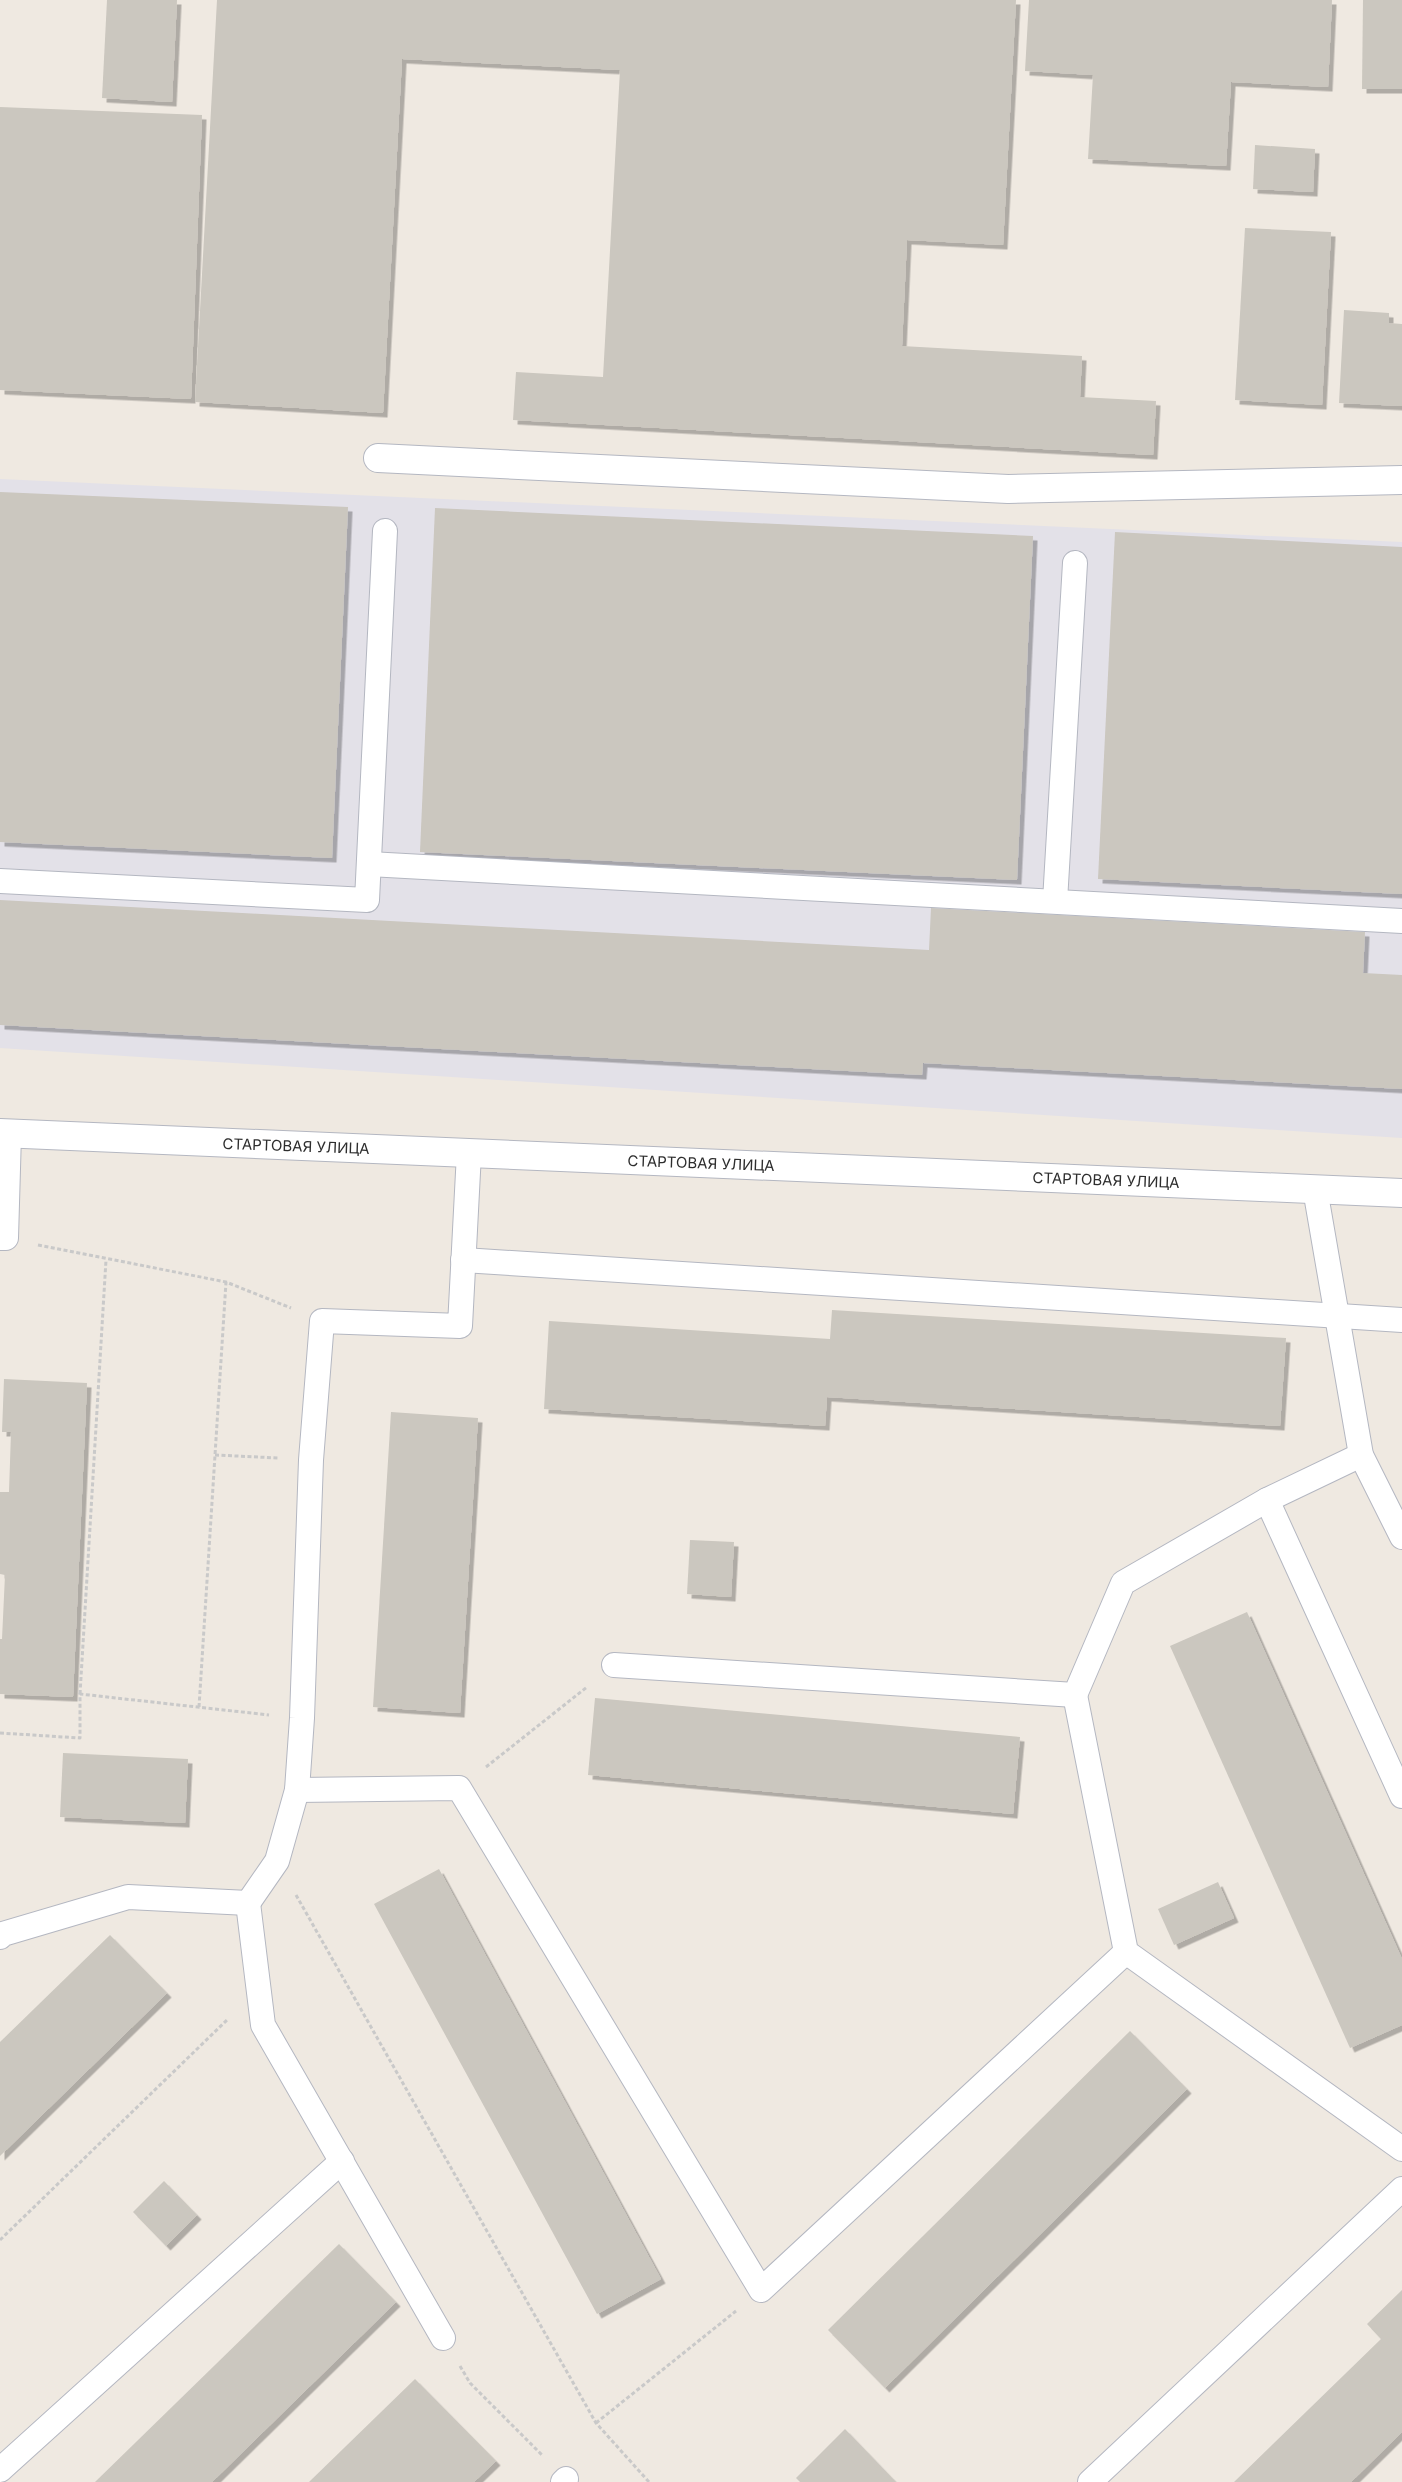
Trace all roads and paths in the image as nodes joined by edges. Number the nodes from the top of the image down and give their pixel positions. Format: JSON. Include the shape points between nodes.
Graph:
{"nodes":[{"id":1,"x":378,"y":458,"type":"dead end"},
{"id":2,"x":1402,"y":480,"type":"edge"},
{"id":3,"x":385,"y":531,"type":"dead end"},
{"id":4,"x":1075,"y":563,"type":"dead end"},
{"id":5,"x":369,"y":864,"type":"junction"},
{"id":6,"x":0,"y":881,"type":"edge"},
{"id":7,"x":1055,"y":901,"type":"junction"},
{"id":8,"x":1402,"y":921,"type":"edge"},
{"id":9,"x":5,"y":1134,"type":"edge"},
{"id":10,"x":469,"y":1154,"type":"junction"},
{"id":11,"x":1315,"y":1189,"type":"junction"},
{"id":12,"x":1402,"y":1193,"type":"edge"},
{"id":13,"x":3,"y":1238,"type":"edge"},
{"id":14,"x":106,"y":1260,"type":"junction"},
{"id":15,"x":463,"y":1260,"type":"junction"},
{"id":16,"x":226,"y":1282,"type":"junction"},
{"id":17,"x":1336,"y":1317,"type":"junction"},
{"id":18,"x":1402,"y":1320,"type":"edge"},
{"id":19,"x":322,"y":1321,"type":"junction"},
{"id":20,"x":215,"y":1455,"type":"junction"},
{"id":21,"x":1361,"y":1455,"type":"junction"},
{"id":22,"x":311,"y":1460,"type":"junction"},
{"id":23,"x":1267,"y":1500,"type":"junction"},
{"id":24,"x":1402,"y":1537,"type":"edge"},
{"id":25,"x":614,"y":1664,"type":"joint"},
{"id":26,"x":80,"y":1694,"type":"junction"},
{"id":27,"x":1075,"y":1695,"type":"junction"},
{"id":28,"x":199,"y":1707,"type":"junction"},
{"id":29,"x":302,"y":1718,"type":"junction"},
{"id":30,"x":0,"y":1733,"type":"edge"},
{"id":31,"x":459,"y":1788,"type":"junction"},
{"id":32,"x":296,"y":1790,"type":"junction"},
{"id":33,"x":1402,"y":1796,"type":"edge"},
{"id":34,"x":277,"y":1861,"type":"junction"},
{"id":35,"x":248,"y":1903,"type":"junction"},
{"id":36,"x":0,"y":1937,"type":"edge"},
{"id":37,"x":1126,"y":1952,"type":"junction"},
{"id":38,"x":259,"y":1990,"type":"junction"},
{"id":39,"x":1402,"y":2149,"type":"edge"},
{"id":40,"x":342,"y":2161,"type":"junction"},
{"id":41,"x":1402,"y":2189,"type":"edge"},
{"id":42,"x":0,"y":2240,"type":"edge"},
{"id":43,"x":761,"y":2290,"type":"junction"},
{"id":44,"x":443,"y":2338,"type":"joint"},
{"id":45,"x":596,"y":2424,"type":"junction"},
{"id":46,"x":0,"y":2470,"type":"edge"},
{"id":47,"x":564,"y":2481,"type":"edge"},
{"id":48,"x":649,"y":2482,"type":"edge"},
{"id":49,"x":1090,"y":2482,"type":"edge"}],
"edges":[{"from":1,"to":2,"type":"street","via":[[1008,489]]},
{"from":3,"to":5,"type":"lane"},
{"from":4,"to":7,"type":"lane"},
{"from":5,"to":6,"type":"lane","via":[[367,900]]},
{"from":5,"to":7,"type":"lane"},
{"from":7,"to":8,"type":"lane"},
{"from":9,"to":10,"type":"street","name":"СТАРТОВАЯ УЛИЦА"},
{"from":9,"to":13,"type":"lane"},
{"from":10,"to":11,"type":"street","name":"СТАРТОВАЯ УЛИЦА"},
{"from":10,"to":15,"type":"lane"},
{"from":11,"to":12,"type":"street","name":"СТАРТОВАЯ УЛИЦА"},
{"from":11,"to":17,"type":"lane"},
{"from":13,"to":14,"type":"path"},
{"from":14,"to":16,"type":"path"},
{"from":14,"to":26,"type":"path"},
{"from":15,"to":17,"type":"lane"},
{"from":15,"to":19,"type":"lane","via":[[460,1326]]},
{"from":16,"to":19,"type":"path"},
{"from":16,"to":20,"type":"path"},
{"from":17,"to":18,"type":"lane"},
{"from":17,"to":21,"type":"lane"},
{"from":19,"to":22,"type":"lane"},
{"from":20,"to":22,"type":"path"},
{"from":20,"to":28,"type":"path"},
{"from":21,"to":23,"type":"lane"},
{"from":21,"to":24,"type":"lane"},
{"from":22,"to":29,"type":"lane"},
{"from":23,"to":27,"type":"lane","via":[[1123,1583]]},
{"from":23,"to":33,"type":"lane"},
{"from":25,"to":27,"type":"lane"},
{"from":25,"to":31,"type":"path"},
{"from":26,"to":28,"type":"path"},
{"from":26,"to":30,"type":"path","via":[[80,1738]]},
{"from":27,"to":37,"type":"lane"},
{"from":28,"to":29,"type":"path"},
{"from":29,"to":32,"type":"lane"},
{"from":31,"to":32,"type":"lane"},
{"from":31,"to":43,"type":"lane"},
{"from":32,"to":34,"type":"lane"},
{"from":34,"to":35,"type":"lane"},
{"from":34,"to":45,"type":"path"},
{"from":35,"to":36,"type":"lane","via":[[128,1897]]},
{"from":35,"to":38,"type":"lane"},
{"from":37,"to":39,"type":"lane"},
{"from":37,"to":43,"type":"lane"},
{"from":38,"to":40,"type":"lane","via":[[263,2025]]},
{"from":38,"to":42,"type":"path"},
{"from":40,"to":44,"type":"lane"},
{"from":40,"to":46,"type":"lane"},
{"from":41,"to":49,"type":"lane"},
{"from":43,"to":45,"type":"path"},
{"from":44,"to":47,"type":"path","via":[[470,2383]]},
{"from":45,"to":48,"type":"path"}]}
